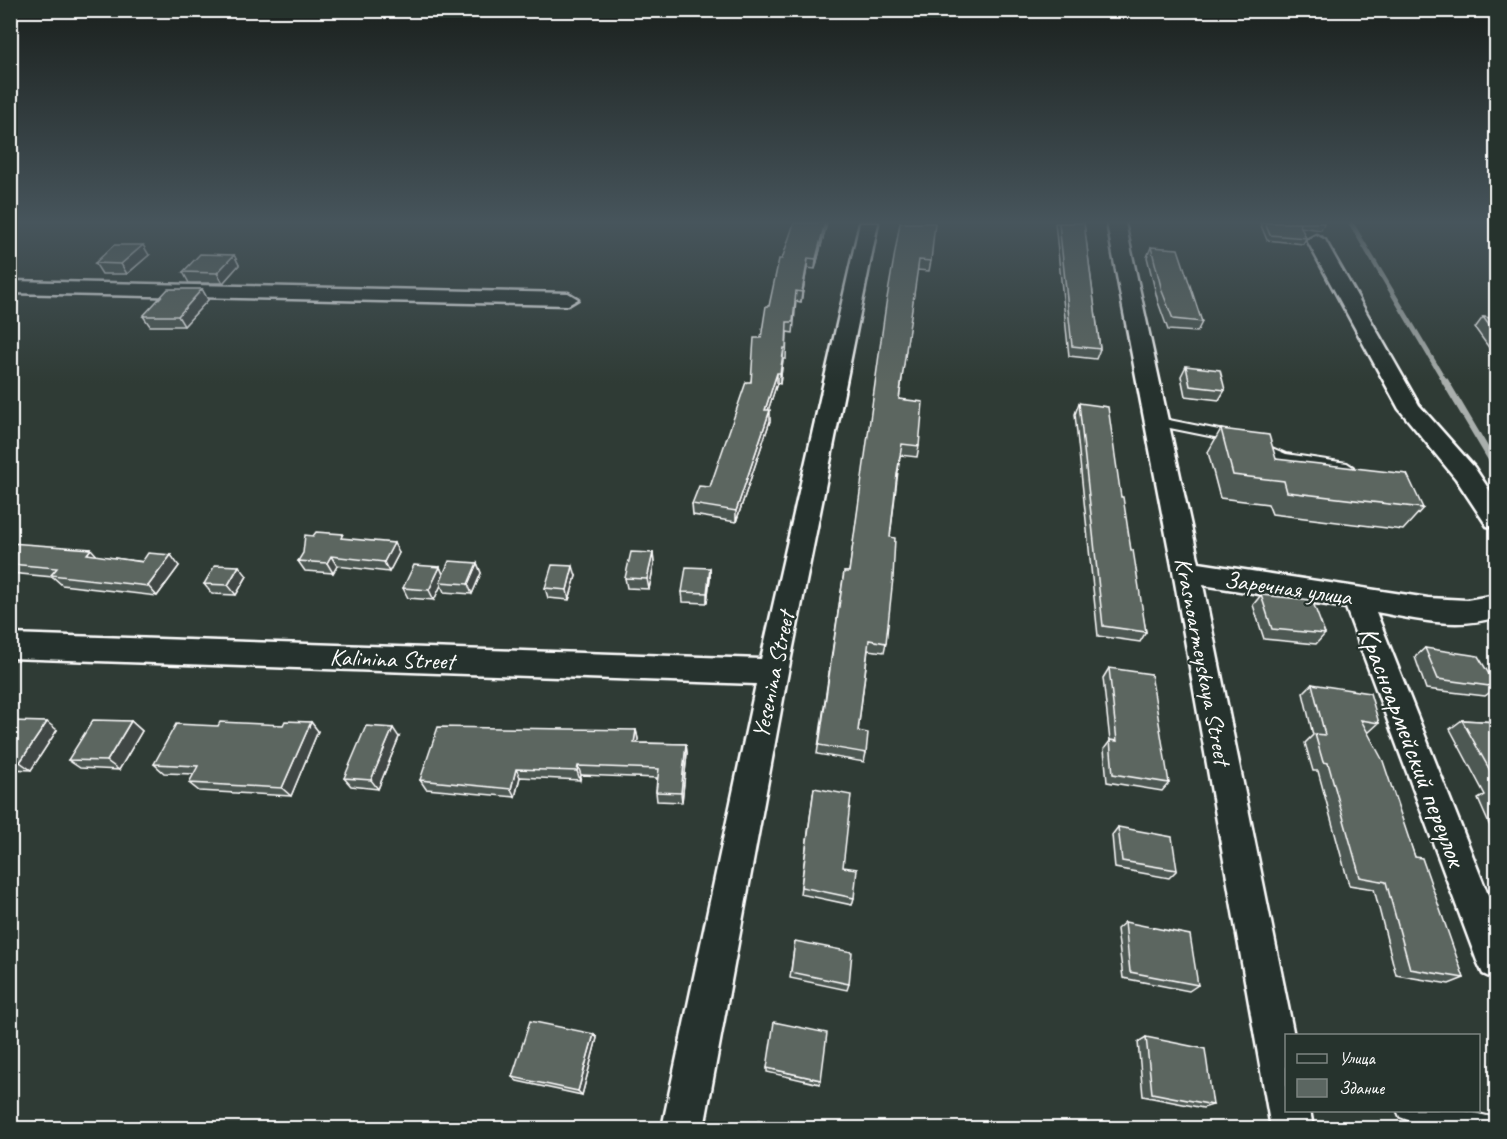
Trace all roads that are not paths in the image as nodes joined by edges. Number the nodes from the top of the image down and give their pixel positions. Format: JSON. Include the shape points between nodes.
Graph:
{"nodes":[{"id":1,"x":858,"y":276,"type":"edge"},
{"id":2,"x":1126,"y":276,"type":"edge"},
{"id":3,"x":1336,"y":276,"type":"edge"},
{"id":4,"x":10,"y":287,"type":"edge"},
{"id":5,"x":568,"y":299,"type":"dead end"},
{"id":6,"x":1154,"y":421,"type":"junction"},
{"id":7,"x":1347,"y":467,"type":"edge"},
{"id":8,"x":1497,"y":519,"type":"edge"},
{"id":9,"x":1187,"y":571,"type":"junction"},
{"id":10,"x":1356,"y":598,"type":"junction"},
{"id":11,"x":1497,"y":606,"type":"edge"},
{"id":12,"x":10,"y":646,"type":"edge"},
{"id":13,"x":773,"y":672,"type":"junction"},
{"id":14,"x":1497,"y":961,"type":"edge"},
{"id":15,"x":1285,"y":1090,"type":"edge"},
{"id":16,"x":1289,"y":1112,"type":"edge"},
{"id":17,"x":1417,"y":1112,"type":"edge"},
{"id":18,"x":683,"y":1128,"type":"edge"},
{"id":19,"x":1292,"y":1128,"type":"edge"},
{"id":20,"x":1495,"y":1128,"type":"edge"}],
"edges":[{"from":1,"to":13,"type":"street","name":"Yesenina Street"},
{"from":2,"to":6,"type":"street","name":"Krasnoarmeyskaya Street"},
{"from":3,"to":8,"type":"street","via":[[1410,409],[1465,473]]},
{"from":4,"to":5,"type":"street"},
{"from":6,"to":7,"type":"lane","via":[[1240,438],[1284,458]]},
{"from":6,"to":9,"type":"street","name":"Krasnoarmeyskaya Street"},
{"from":9,"to":10,"type":"street","name":"Заречная улица","via":[[1238,583]]},
{"from":9,"to":15,"type":"street","name":"Krasnoarmeyskaya Street"},
{"from":10,"to":11,"type":"street","name":"Заречная улица","via":[[1435,610],[1488,610]]},
{"from":10,"to":14,"type":"street","name":"Красноармейский переулок"},
{"from":12,"to":13,"type":"street","name":"Kalinina Street"},
{"from":13,"to":18,"type":"street","name":"Yesenina Street"},
{"from":16,"to":19,"type":"street","name":"Krasnoarmeyskaya Street"},
{"from":17,"to":20,"type":"lane"}]}
